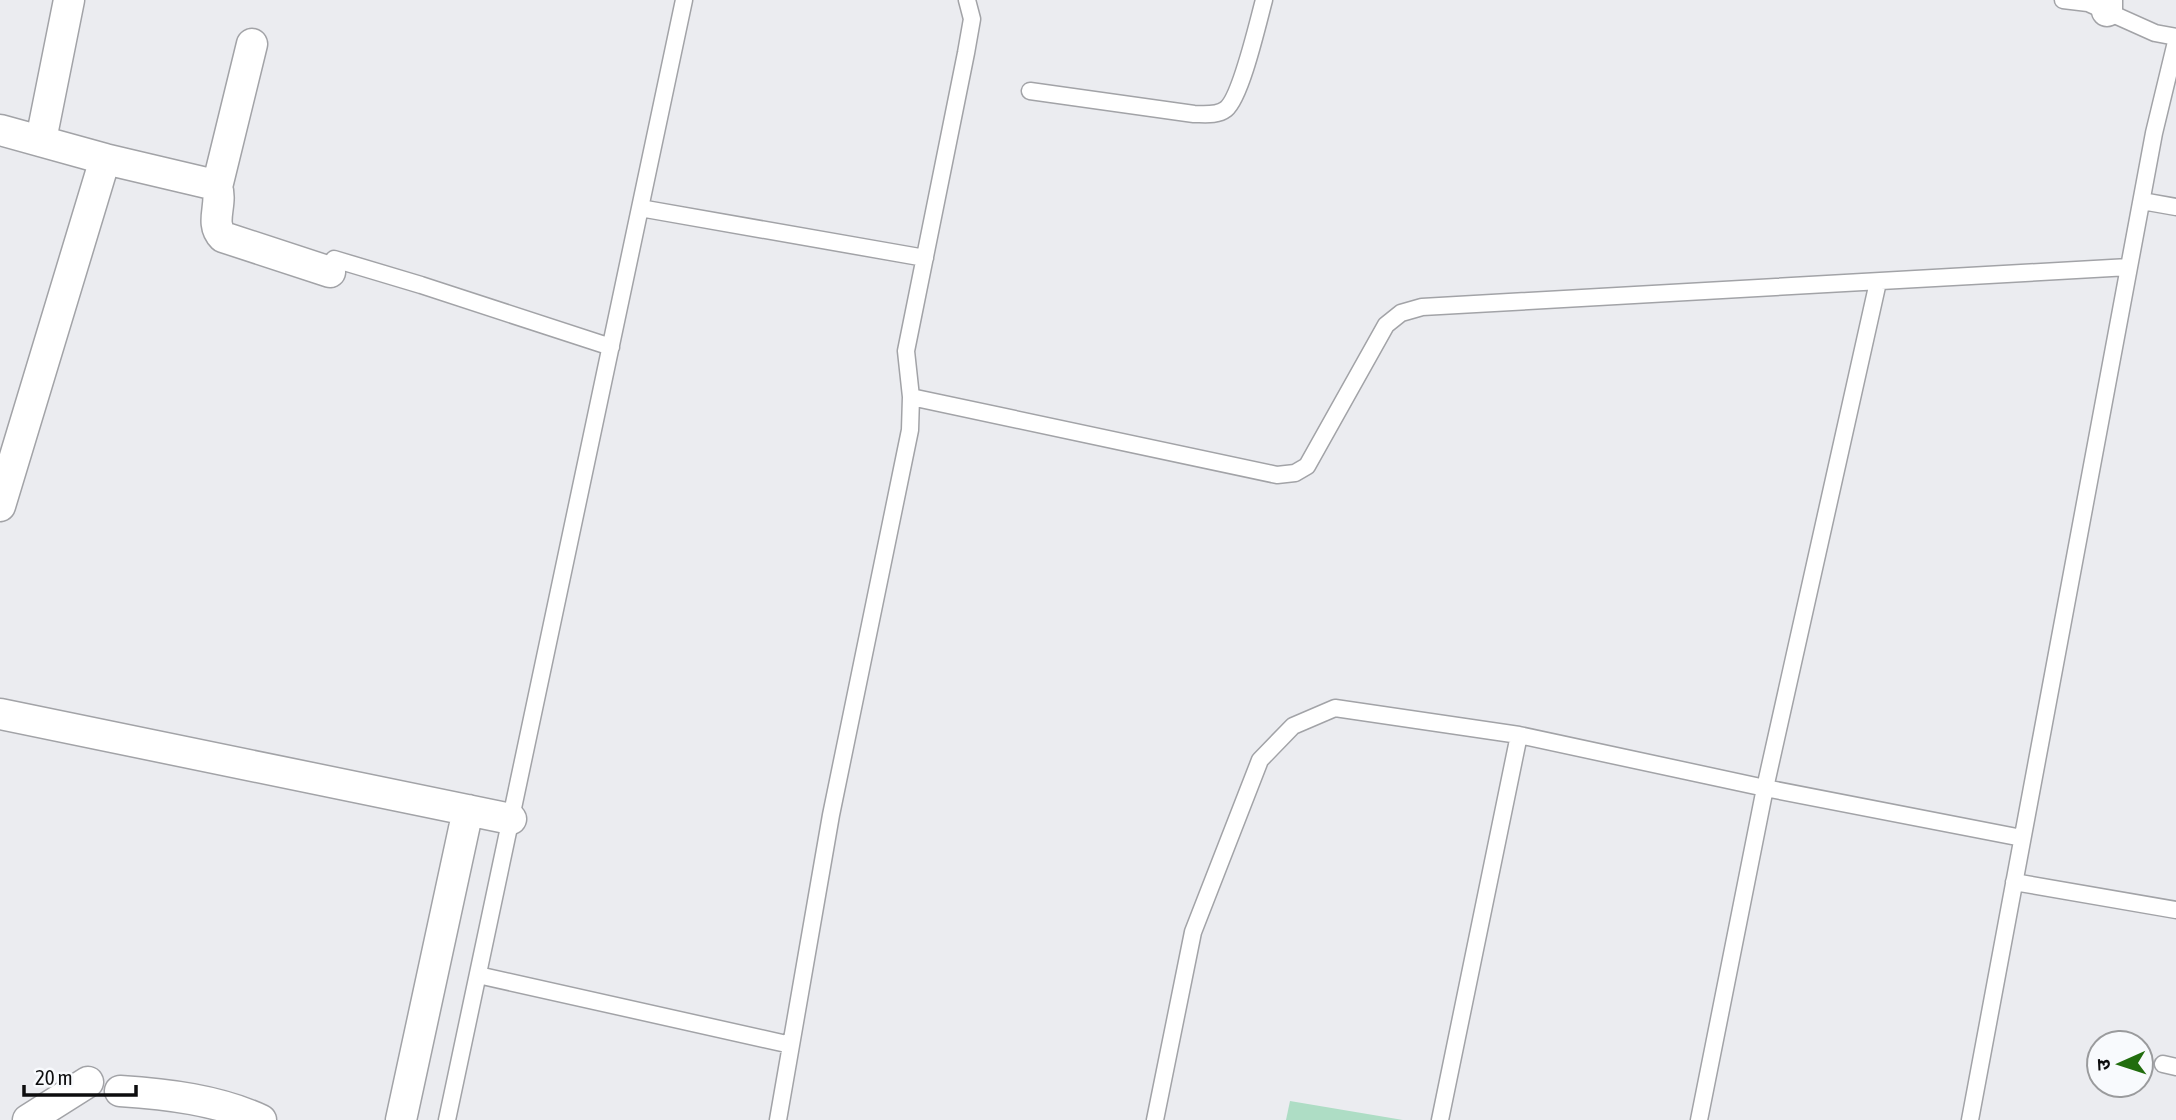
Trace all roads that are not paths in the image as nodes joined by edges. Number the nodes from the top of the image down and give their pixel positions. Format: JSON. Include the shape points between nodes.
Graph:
{"nodes":[{"id":1,"x":69,"y":0,"type":"edge"},
{"id":2,"x":684,"y":0,"type":"edge"},
{"id":3,"x":967,"y":0,"type":"edge"},
{"id":4,"x":1264,"y":0,"type":"edge"},
{"id":5,"x":2063,"y":0,"type":"edge"},
{"id":6,"x":2107,"y":6,"type":"edge"},
{"id":7,"x":2176,"y":40,"type":"edge"},
{"id":8,"x":252,"y":44,"type":"dead end"},
{"id":9,"x":1030,"y":91,"type":"dead end"},
{"id":10,"x":0,"y":130,"type":"edge"},
{"id":11,"x":41,"y":140,"type":"junction"},
{"id":12,"x":105,"y":159,"type":"junction"},
{"id":13,"x":217,"y":187,"type":"junction"},
{"id":14,"x":2141,"y":201,"type":"junction"},
{"id":15,"x":2176,"y":207,"type":"edge"},
{"id":16,"x":640,"y":208,"type":"junction"},
{"id":17,"x":925,"y":258,"type":"junction"},
{"id":18,"x":332,"y":266,"type":"joint"},
{"id":19,"x":2129,"y":267,"type":"junction"},
{"id":20,"x":1878,"y":282,"type":"junction"},
{"id":21,"x":611,"y":347,"type":"junction"},
{"id":22,"x":911,"y":397,"type":"junction"},
{"id":23,"x":0,"y":506,"type":"edge"},
{"id":24,"x":0,"y":714,"type":"edge"},
{"id":25,"x":1519,"y":735,"type":"junction"},
{"id":26,"x":1765,"y":788,"type":"junction"},
{"id":27,"x":468,"y":810,"type":"junction"},
{"id":28,"x":512,"y":819,"type":"junction"},
{"id":29,"x":2022,"y":838,"type":"junction"},
{"id":30,"x":2014,"y":882,"type":"junction"},
{"id":31,"x":2176,"y":910,"type":"edge"},
{"id":32,"x":478,"y":975,"type":"junction"},
{"id":33,"x":791,"y":1045,"type":"junction"},
{"id":34,"x":88,"y":1082,"type":"dead end"},
{"id":35,"x":120,"y":1091,"type":"dead end"},
{"id":36,"x":28,"y":1120,"type":"edge"},
{"id":37,"x":261,"y":1120,"type":"edge"},
{"id":38,"x":401,"y":1120,"type":"edge"},
{"id":39,"x":447,"y":1120,"type":"edge"},
{"id":40,"x":778,"y":1120,"type":"edge"},
{"id":41,"x":1155,"y":1120,"type":"edge"},
{"id":42,"x":1440,"y":1120,"type":"edge"},
{"id":43,"x":1699,"y":1120,"type":"edge"},
{"id":44,"x":1969,"y":1120,"type":"edge"}],
"edges":[{"from":1,"to":11,"type":"street"},
{"from":2,"to":16,"type":"lane"},
{"from":3,"to":17,"type":"lane","via":[[972,19]]},
{"from":4,"to":9,"type":"lane","via":[[1238,89],[1227,108],[1214,114]]},
{"from":5,"to":6,"type":"lane"},
{"from":6,"to":7,"type":"lane"},
{"from":7,"to":14,"type":"lane"},
{"from":8,"to":13,"type":"street"},
{"from":10,"to":11,"type":"street"},
{"from":11,"to":12,"type":"street"},
{"from":12,"to":13,"type":"street"},
{"from":12,"to":23,"type":"street"},
{"from":13,"to":18,"type":"street","via":[[215,224],[223,237]]},
{"from":14,"to":15,"type":"lane"},
{"from":14,"to":19,"type":"lane"},
{"from":16,"to":17,"type":"lane"},
{"from":16,"to":21,"type":"lane"},
{"from":17,"to":22,"type":"lane","via":[[906,351]]},
{"from":18,"to":21,"type":"lane","via":[[421,285]]},
{"from":19,"to":20,"type":"lane"},
{"from":19,"to":29,"type":"lane"},
{"from":20,"to":22,"type":"lane","via":[[1422,307],[1402,313],[1386,325],[1307,466],[1277,475]]},
{"from":20,"to":26,"type":"lane"},
{"from":21,"to":28,"type":"lane"},
{"from":22,"to":33,"type":"lane","via":[[910,430],[831,815]]},
{"from":24,"to":27,"type":"street"},
{"from":25,"to":26,"type":"lane"},
{"from":25,"to":41,"type":"lane","via":[[1335,708],[1293,726],[1260,760],[1193,932]]},
{"from":25,"to":42,"type":"lane"},
{"from":26,"to":29,"type":"lane"},
{"from":26,"to":43,"type":"lane"},
{"from":27,"to":28,"type":"street"},
{"from":27,"to":38,"type":"street"},
{"from":28,"to":32,"type":"lane"},
{"from":29,"to":30,"type":"lane"},
{"from":30,"to":31,"type":"lane"},
{"from":30,"to":44,"type":"lane"},
{"from":32,"to":33,"type":"lane"},
{"from":32,"to":39,"type":"lane"},
{"from":33,"to":40,"type":"lane"},
{"from":34,"to":36,"type":"street"},
{"from":35,"to":37,"type":"street","via":[[165,1094]]}]}
